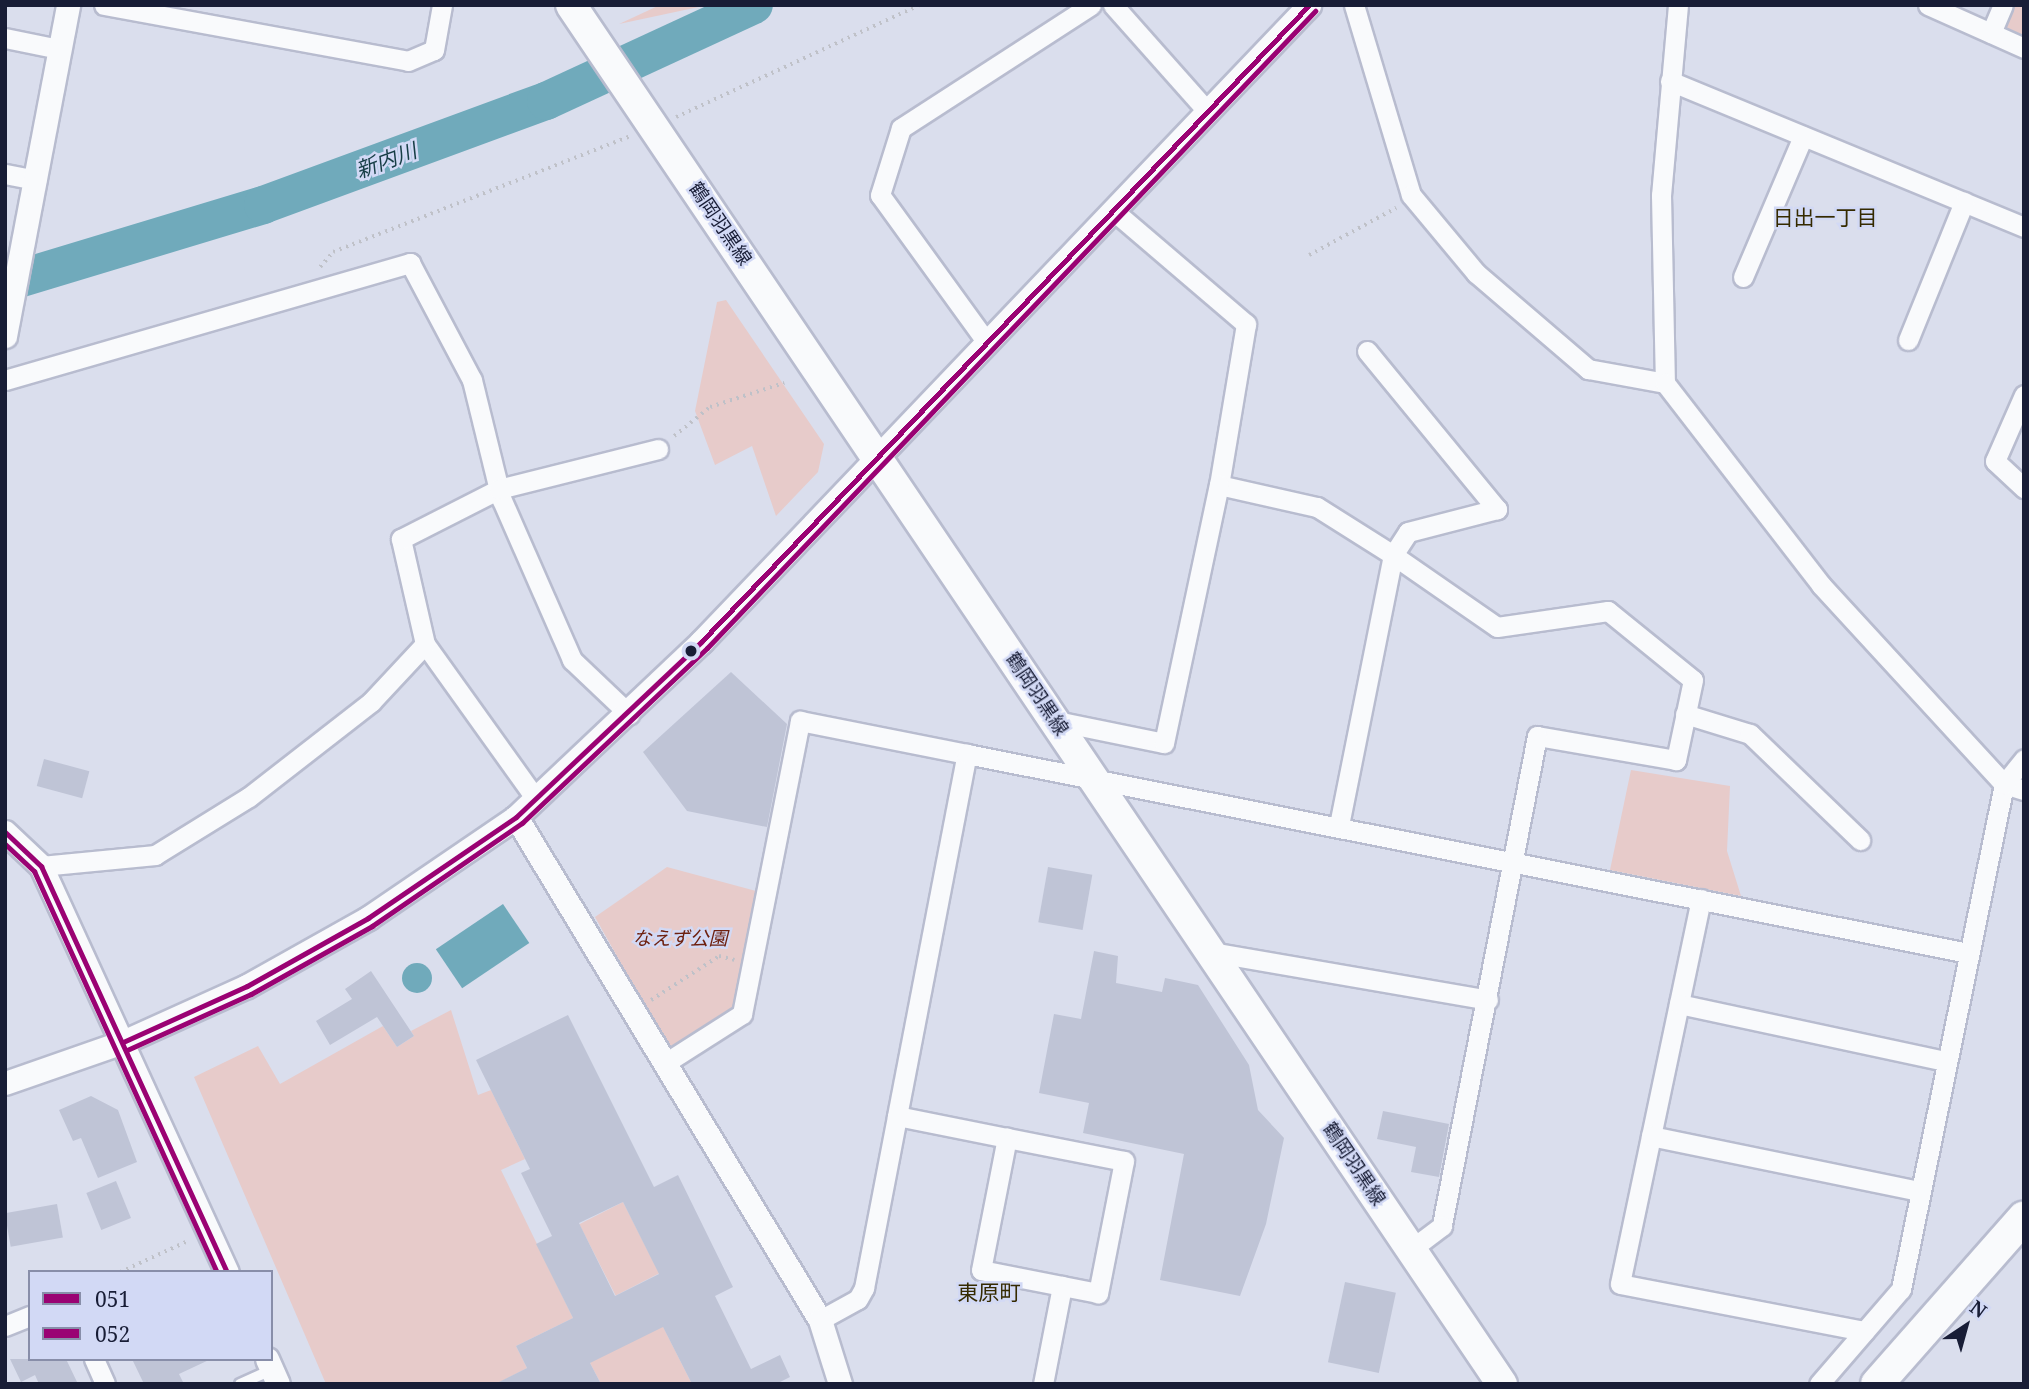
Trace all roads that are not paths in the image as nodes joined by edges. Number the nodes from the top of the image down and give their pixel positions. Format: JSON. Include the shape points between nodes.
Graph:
{"nodes":[{"id":1,"x":68,"y":5,"type":"edge"},
{"id":2,"x":104,"y":5,"type":"edge"},
{"id":3,"x":442,"y":5,"type":"edge"},
{"id":4,"x":1091,"y":5,"type":"edge"},
{"id":5,"x":1113,"y":5,"type":"edge"},
{"id":6,"x":1309,"y":5,"type":"edge"},
{"id":7,"x":1354,"y":5,"type":"edge"},
{"id":8,"x":1678,"y":5,"type":"edge"},
{"id":9,"x":1928,"y":5,"type":"edge"},
{"id":10,"x":2003,"y":5,"type":"edge"},
{"id":11,"x":575,"y":11,"type":"edge"},
{"id":12,"x":1991,"y":33,"type":"junction"},
{"id":13,"x":5,"y":38,"type":"edge"},
{"id":14,"x":2024,"y":48,"type":"edge"},
{"id":15,"x":60,"y":49,"type":"junction"},
{"id":16,"x":1670,"y":81,"type":"junction"},
{"id":17,"x":1208,"y":112,"type":"junction"},
{"id":18,"x":1802,"y":135,"type":"junction"},
{"id":19,"x":37,"y":173,"type":"junction"},
{"id":20,"x":5,"y":174,"type":"edge"},
{"id":21,"x":1964,"y":202,"type":"junction"},
{"id":22,"x":1116,"y":213,"type":"junction"},
{"id":23,"x":2024,"y":227,"type":"edge"},
{"id":24,"x":1743,"y":276,"type":"dead end"},
{"id":25,"x":5,"y":336,"type":"edge"},
{"id":26,"x":1909,"y":340,"type":"dead end"},
{"id":27,"x":988,"y":344,"type":"junction"},
{"id":28,"x":1367,"y":351,"type":"dead end"},
{"id":29,"x":5,"y":380,"type":"edge"},
{"id":30,"x":1665,"y":383,"type":"junction"},
{"id":31,"x":2024,"y":395,"type":"edge"},
{"id":32,"x":658,"y":449,"type":"road end"},
{"id":33,"x":878,"y":458,"type":"junction"},
{"id":34,"x":1219,"y":485,"type":"junction"},
{"id":35,"x":2024,"y":488,"type":"edge"},
{"id":36,"x":499,"y":489,"type":"junction"},
{"id":37,"x":1392,"y":555,"type":"junction"},
{"id":38,"x":425,"y":644,"type":"junction"},
{"id":39,"x":629,"y":714,"type":"junction"},
{"id":40,"x":1685,"y":714,"type":"junction"},
{"id":41,"x":1056,"y":721,"type":"junction"},
{"id":42,"x":967,"y":754,"type":"junction"},
{"id":43,"x":2024,"y":760,"type":"edge"},
{"id":44,"x":1095,"y":780,"type":"junction"},
{"id":45,"x":2004,"y":784,"type":"junction"},
{"id":46,"x":2024,"y":790,"type":"edge"},
{"id":47,"x":536,"y":799,"type":"junction"},
{"id":48,"x":516,"y":817,"type":"junction"},
{"id":49,"x":1339,"y":826,"type":"junction"},
{"id":50,"x":5,"y":832,"type":"edge"},
{"id":51,"x":1860,"y":840,"type":"dead end"},
{"id":52,"x":1516,"y":862,"type":"junction"},
{"id":53,"x":41,"y":866,"type":"junction"},
{"id":54,"x":1700,"y":899,"type":"junction"},
{"id":55,"x":1211,"y":952,"type":"junction"},
{"id":56,"x":1968,"y":953,"type":"junction"},
{"id":57,"x":1488,"y":1000,"type":"junction"},
{"id":58,"x":1679,"y":1004,"type":"junction"},
{"id":59,"x":123,"y":1042,"type":"junction"},
{"id":60,"x":1945,"y":1061,"type":"junction"},
{"id":61,"x":667,"y":1062,"type":"junction"},
{"id":62,"x":5,"y":1083,"type":"edge"},
{"id":63,"x":897,"y":1116,"type":"junction"},
{"id":64,"x":1651,"y":1136,"type":"junction"},
{"id":65,"x":1007,"y":1138,"type":"junction"},
{"id":66,"x":1919,"y":1191,"type":"junction"},
{"id":67,"x":2024,"y":1217,"type":"edge"},
{"id":68,"x":1411,"y":1250,"type":"junction"},
{"id":69,"x":226,"y":1270,"type":"edge"},
{"id":70,"x":1062,"y":1286,"type":"junction"},
{"id":71,"x":28,"y":1317,"type":"edge"},
{"id":72,"x":820,"y":1320,"type":"junction"},
{"id":73,"x":5,"y":1326,"type":"edge"},
{"id":74,"x":1865,"y":1331,"type":"junction"},
{"id":75,"x":95,"y":1361,"type":"edge"},
{"id":76,"x":272,"y":1371,"type":"edge"},
{"id":77,"x":106,"y":1384,"type":"edge"},
{"id":78,"x":240,"y":1384,"type":"edge"},
{"id":79,"x":841,"y":1384,"type":"edge"},
{"id":80,"x":1043,"y":1384,"type":"edge"},
{"id":81,"x":1502,"y":1384,"type":"edge"},
{"id":82,"x":1819,"y":1384,"type":"edge"},
{"id":83,"x":1877,"y":1384,"type":"edge"}],
"edges":[{"from":1,"to":15,"type":"street"},
{"from":2,"to":3,"type":"street","via":[[408,61],[434,50]]},
{"from":4,"to":27,"type":"street","via":[[901,128],[880,195]]},
{"from":5,"to":17,"type":"street"},
{"from":6,"to":17,"type":"street"},
{"from":7,"to":30,"type":"street","via":[[1413,199],[1476,273],[1588,369]]},
{"from":8,"to":16,"type":"street"},
{"from":9,"to":12,"type":"street"},
{"from":10,"to":12,"type":"street"},
{"from":11,"to":33,"type":"main road","name":"鶴岡羽黒線"},
{"from":12,"to":14,"type":"street"},
{"from":13,"to":15,"type":"street"},
{"from":15,"to":19,"type":"street"},
{"from":16,"to":18,"type":"street"},
{"from":16,"to":30,"type":"street","via":[[1661,195]]},
{"from":17,"to":22,"type":"street"},
{"from":18,"to":21,"type":"street"},
{"from":18,"to":24,"type":"street"},
{"from":19,"to":20,"type":"street"},
{"from":19,"to":25,"type":"street"},
{"from":21,"to":23,"type":"street"},
{"from":21,"to":26,"type":"street"},
{"from":22,"to":27,"type":"street"},
{"from":22,"to":34,"type":"street","via":[[1246,324]]},
{"from":27,"to":33,"type":"street"},
{"from":28,"to":37,"type":"street","via":[[1497,509],[1408,532]]},
{"from":29,"to":36,"type":"street","via":[[410,263],[472,380]]},
{"from":30,"to":45,"type":"street","via":[[1821,585]]},
{"from":31,"to":35,"type":"street","via":[[1994,460]]},
{"from":32,"to":36,"type":"street"},
{"from":33,"to":39,"type":"street"},
{"from":33,"to":41,"type":"main road","name":"鶴岡羽黒線"},
{"from":34,"to":37,"type":"street","via":[[1317,507]]},
{"from":34,"to":41,"type":"street","via":[[1164,743]]},
{"from":36,"to":38,"type":"street","via":[[401,539]]},
{"from":36,"to":39,"type":"street","via":[[572,660]]},
{"from":37,"to":40,"type":"street","via":[[1497,627],[1608,611],[1693,680]]},
{"from":37,"to":49,"type":"street"},
{"from":38,"to":47,"type":"street"},
{"from":38,"to":53,"type":"street","via":[[335,731],[249,797],[155,855]]},
{"from":39,"to":47,"type":"street"},
{"from":40,"to":51,"type":"street","via":[[1750,734]]},
{"from":40,"to":52,"type":"street","via":[[1676,760],[1536,736]]},
{"from":41,"to":44,"type":"main road","name":"鶴岡羽黒線"},
{"from":42,"to":44,"type":"street"},
{"from":42,"to":61,"type":"street","via":[[800,721],[743,1014]]},
{"from":42,"to":63,"type":"street"},
{"from":43,"to":45,"type":"street"},
{"from":44,"to":49,"type":"street"},
{"from":44,"to":55,"type":"main road","name":"鶴岡羽黒線"},
{"from":45,"to":46,"type":"street"},
{"from":45,"to":56,"type":"street"},
{"from":47,"to":48,"type":"street"},
{"from":48,"to":59,"type":"street","via":[[369,918],[247,986]]},
{"from":48,"to":61,"type":"street"},
{"from":49,"to":52,"type":"street"},
{"from":50,"to":53,"type":"street"},
{"from":52,"to":54,"type":"street"},
{"from":52,"to":57,"type":"street"},
{"from":53,"to":59,"type":"street"},
{"from":54,"to":56,"type":"street"},
{"from":54,"to":58,"type":"street"},
{"from":55,"to":57,"type":"street"},
{"from":55,"to":68,"type":"main road","name":"鶴岡羽黒線"},
{"from":56,"to":60,"type":"street"},
{"from":57,"to":68,"type":"street","via":[[1442,1226]]},
{"from":58,"to":60,"type":"street"},
{"from":58,"to":64,"type":"street"},
{"from":59,"to":62,"type":"street"},
{"from":59,"to":69,"type":"street"},
{"from":60,"to":66,"type":"street"},
{"from":61,"to":72,"type":"street"},
{"from":63,"to":65,"type":"street"},
{"from":63,"to":72,"type":"street","via":[[864,1288],[858,1299]]},
{"from":64,"to":66,"type":"street"},
{"from":64,"to":74,"type":"street","via":[[1620,1284]]},
{"from":65,"to":70,"type":"street","via":[[981,1270]]},
{"from":65,"to":70,"type":"street","via":[[1124,1161],[1098,1293]]},
{"from":66,"to":74,"type":"street","via":[[1901,1289]]},
{"from":67,"to":83,"type":"highway"},
{"from":68,"to":81,"type":"main road","name":"鶴岡羽黒線"},
{"from":70,"to":80,"type":"street"},
{"from":71,"to":73,"type":"street"},
{"from":72,"to":79,"type":"street"},
{"from":74,"to":82,"type":"street"},
{"from":75,"to":77,"type":"street"},
{"from":76,"to":78,"type":"lane"}]}
